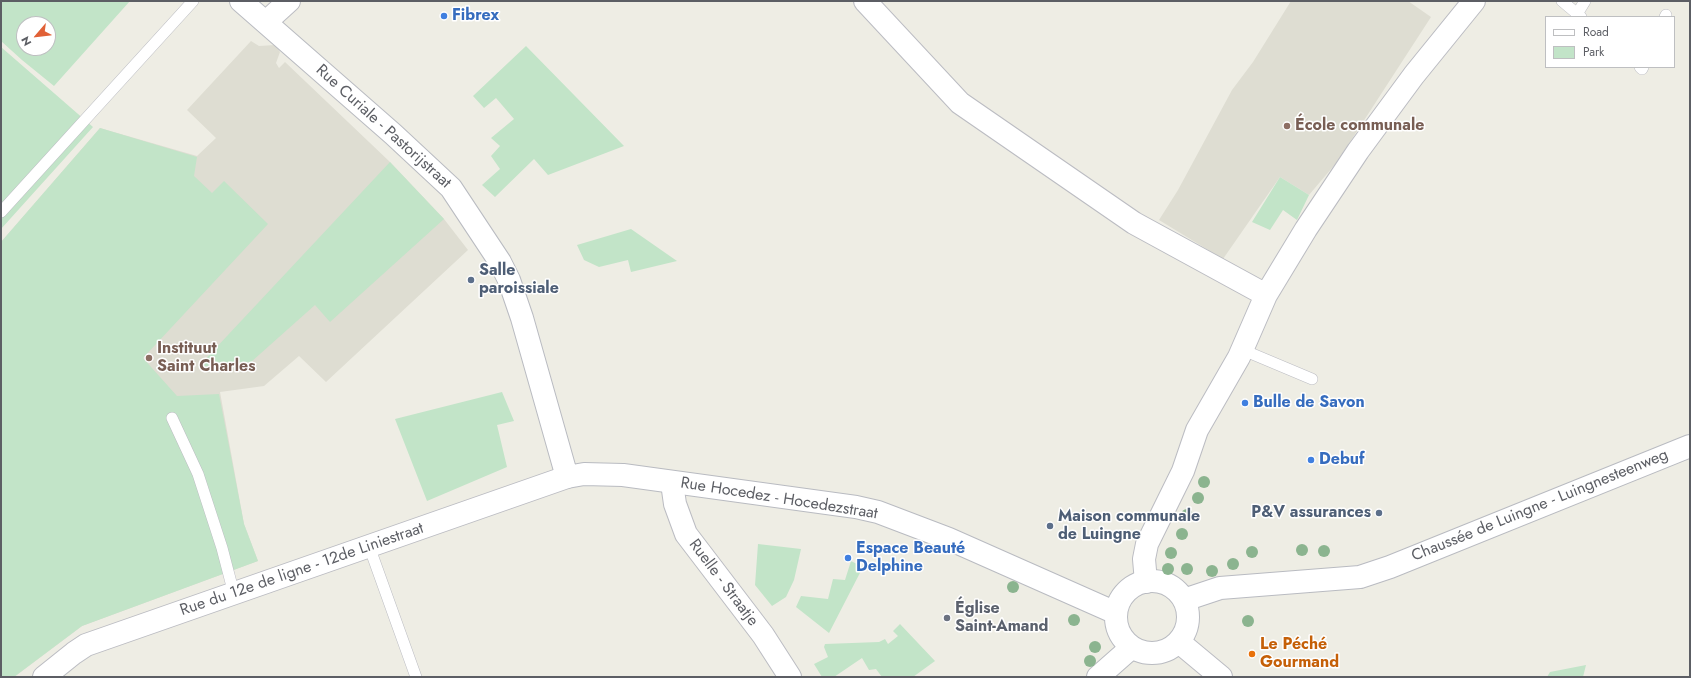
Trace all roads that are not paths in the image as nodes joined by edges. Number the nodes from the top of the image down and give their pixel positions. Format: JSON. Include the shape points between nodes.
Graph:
{"nodes":[{"id":1,"x":193,"y":1,"type":"edge"},
{"id":2,"x":242,"y":1,"type":"edge"},
{"id":3,"x":289,"y":1,"type":"edge"},
{"id":4,"x":865,"y":1,"type":"edge"},
{"id":5,"x":1474,"y":1,"type":"edge"},
{"id":6,"x":1562,"y":1,"type":"edge"},
{"id":7,"x":1585,"y":1,"type":"edge"},
{"id":8,"x":1579,"y":15,"type":"edge"},
{"id":9,"x":266,"y":22,"type":"junction"},
{"id":10,"x":1,"y":212,"type":"edge"},
{"id":11,"x":1266,"y":295,"type":"junction"},
{"id":12,"x":1243,"y":350,"type":"junction"},
{"id":13,"x":1312,"y":378,"type":"dead end"},
{"id":14,"x":172,"y":418,"type":"dead end"},
{"id":15,"x":1690,"y":446,"type":"edge"},
{"id":16,"x":568,"y":477,"type":"junction"},
{"id":17,"x":672,"y":483,"type":"junction"},
{"id":18,"x":369,"y":546,"type":"junction"},
{"id":19,"x":1146,"y":582,"type":"junction"},
{"id":20,"x":234,"y":594,"type":"junction"},
{"id":21,"x":1184,"y":600,"type":"junction"},
{"id":22,"x":1116,"y":613,"type":"junction"},
{"id":23,"x":1179,"y":642,"type":"junction"},
{"id":24,"x":1132,"y":647,"type":"junction"},
{"id":25,"x":44,"y":677,"type":"edge"},
{"id":26,"x":416,"y":677,"type":"edge"},
{"id":27,"x":790,"y":677,"type":"edge"},
{"id":28,"x":1098,"y":677,"type":"edge"},
{"id":29,"x":1221,"y":677,"type":"edge"}],
"edges":[{"from":1,"to":10,"type":"lane"},
{"from":2,"to":9,"type":"street","name":"Rue Curiale - Pastorijstraat"},
{"from":3,"to":9,"type":"street"},
{"from":4,"to":11,"type":"street","via":[[960,103],[1134,223]]},
{"from":5,"to":11,"type":"street","via":[[1414,75],[1358,151],[1306,228]]},
{"from":6,"to":8,"type":"lane"},
{"from":7,"to":8,"type":"lane"},
{"from":9,"to":16,"type":"street","name":"Rue Curiale - Pastorijstraat","via":[[451,188],[497,257],[515,296]]},
{"from":11,"to":12,"type":"street"},
{"from":12,"to":13,"type":"lane"},
{"from":12,"to":19,"type":"street","via":[[1197,430],[1183,471],[1146,544]]},
{"from":14,"to":20,"type":"lane","via":[[198,474]]},
{"from":15,"to":21,"type":"street","name":"Chaussée de Luingne - Luingnesteenweg","via":[[1360,577],[1220,588]]},
{"from":16,"to":17,"type":"street","name":"Rue Hocedez - Hocedezstraat","via":[[609,474]]},
{"from":16,"to":18,"type":"street","name":"Rue du 12e de ligne - 12de Liniestraat"},
{"from":17,"to":22,"type":"street","name":"Rue Hocedez - Hocedezstraat","via":[[878,512],[949,539]]},
{"from":17,"to":27,"type":"street","name":"Ruelle - Straatje","via":[[675,504],[686,534],[763,636]]},
{"from":18,"to":20,"type":"street","name":"Rue du 12e de ligne - 12de Liniestraat"},
{"from":18,"to":26,"type":"lane"},
{"from":19,"to":21,"type":"street","via":[[1165,583],[1176,590]]},
{"from":19,"to":22,"type":"street","via":[[1135,585],[1126,592],[1119,602]]},
{"from":20,"to":25,"type":"street","name":"Rue du 12e de ligne - 12de Liniestraat","via":[[86,645]]},
{"from":21,"to":23,"type":"street","via":[[1188,622]]},
{"from":22,"to":24,"type":"street","via":[[1119,632]]},
{"from":23,"to":24,"type":"street","via":[[1168,650],[1156,653],[1143,652]]},
{"from":23,"to":29,"type":"street"},
{"from":24,"to":28,"type":"street"}]}
